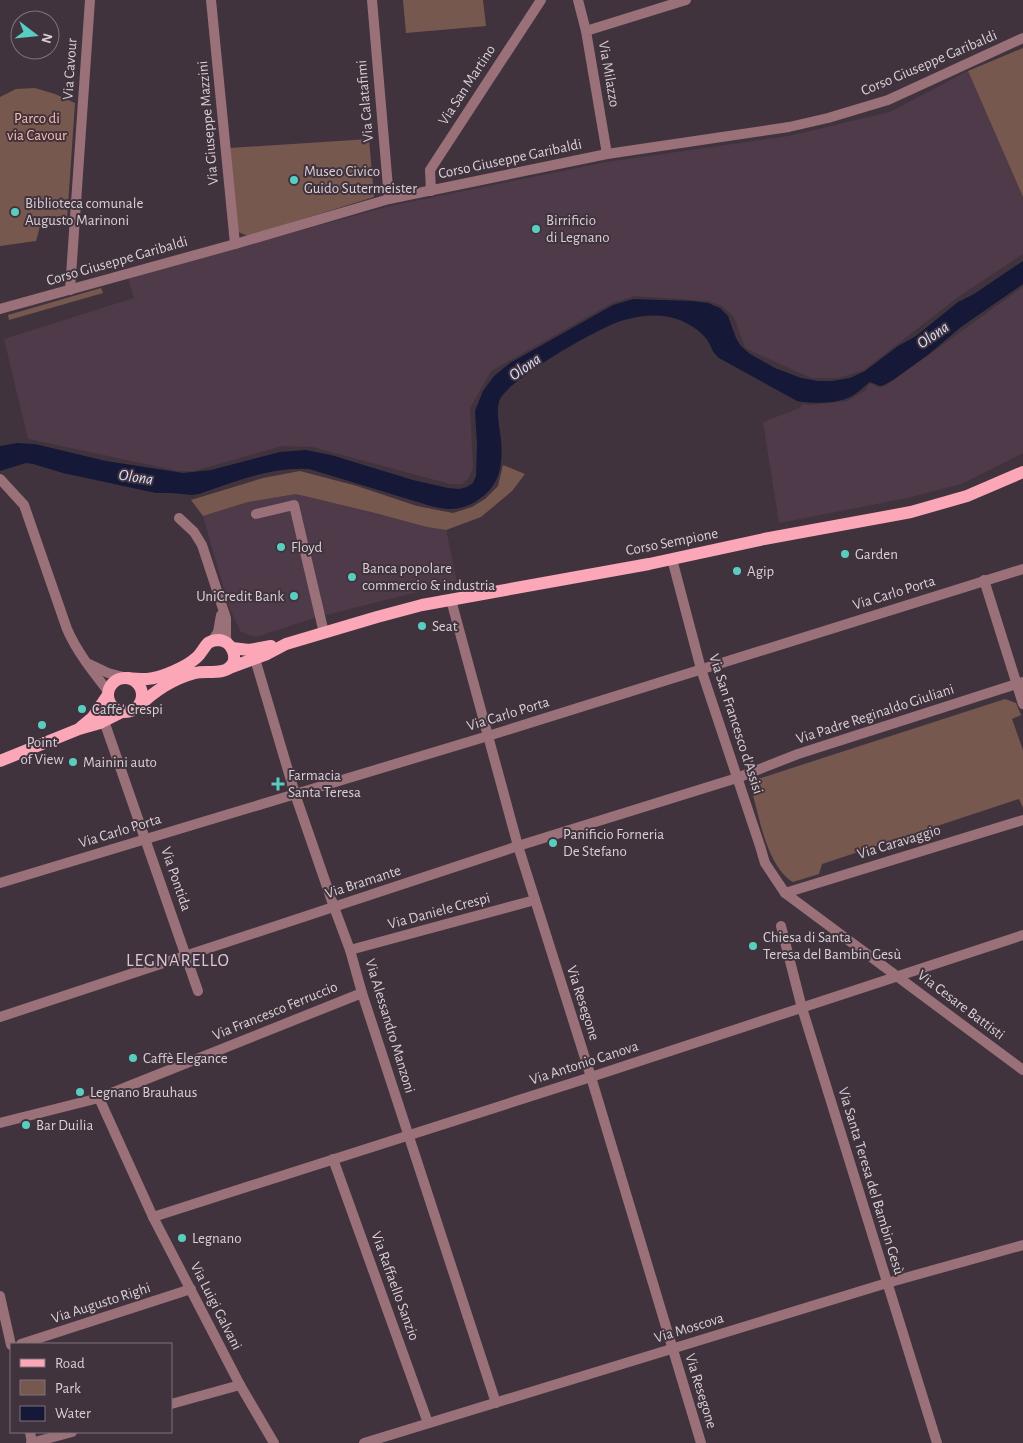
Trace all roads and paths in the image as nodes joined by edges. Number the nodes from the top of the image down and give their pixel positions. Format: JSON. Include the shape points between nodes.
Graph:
{"nodes":[{"id":1,"x":90,"y":0,"type":"edge"},
{"id":2,"x":211,"y":0,"type":"edge"},
{"id":3,"x":372,"y":0,"type":"edge"},
{"id":4,"x":541,"y":0,"type":"edge"},
{"id":5,"x":578,"y":0,"type":"edge"},
{"id":6,"x":686,"y":0,"type":"edge"},
{"id":7,"x":586,"y":31,"type":"junction"},
{"id":8,"x":1023,"y":38,"type":"edge"},
{"id":9,"x":607,"y":154,"type":"junction"},
{"id":10,"x":431,"y":191,"type":"junction"},
{"id":11,"x":389,"y":199,"type":"junction"},
{"id":12,"x":235,"y":244,"type":"junction"},
{"id":13,"x":70,"y":290,"type":"junction"},
{"id":14,"x":0,"y":309,"type":"edge"},
{"id":15,"x":1023,"y":472,"type":"edge"},
{"id":16,"x":2,"y":481,"type":"edge"},
{"id":17,"x":256,"y":514,"type":"dead end"},
{"id":18,"x":179,"y":518,"type":"dead end"},
{"id":19,"x":672,"y":559,"type":"junction"},
{"id":20,"x":1023,"y":569,"type":"edge"},
{"id":21,"x":984,"y":580,"type":"junction"},
{"id":22,"x":450,"y":600,"type":"junction"},
{"id":23,"x":220,"y":604,"type":"junction"},
{"id":24,"x":324,"y":633,"type":"junction"},
{"id":25,"x":213,"y":640,"type":"junction"},
{"id":26,"x":286,"y":644,"type":"junction"},
{"id":27,"x":230,"y":646,"type":"junction"},
{"id":28,"x":255,"y":659,"type":"junction"},
{"id":29,"x":88,"y":663,"type":"junction"},
{"id":30,"x":229,"y":668,"type":"junction"},
{"id":31,"x":701,"y":669,"type":"junction"},
{"id":32,"x":128,"y":678,"type":"junction"},
{"id":33,"x":1019,"y":683,"type":"edge"},
{"id":34,"x":108,"y":693,"type":"junction"},
{"id":35,"x":1023,"y":704,"type":"edge"},
{"id":36,"x":137,"y":708,"type":"junction"},
{"id":37,"x":122,"y":712,"type":"junction"},
{"id":38,"x":104,"y":721,"type":"junction"},
{"id":39,"x":79,"y":729,"type":"junction"},
{"id":40,"x":488,"y":736,"type":"junction"},
{"id":41,"x":0,"y":761,"type":"edge"},
{"id":42,"x":738,"y":778,"type":"junction"},
{"id":43,"x":296,"y":794,"type":"junction"},
{"id":44,"x":1023,"y":820,"type":"edge"},
{"id":45,"x":146,"y":839,"type":"junction"},
{"id":46,"x":518,"y":846,"type":"junction"},
{"id":47,"x":0,"y":883,"type":"edge"},
{"id":48,"x":785,"y":892,"type":"junction"},
{"id":49,"x":535,"y":900,"type":"junction"},
{"id":50,"x":334,"y":907,"type":"junction"},
{"id":51,"x":781,"y":926,"type":"dead end"},
{"id":52,"x":1023,"y":935,"type":"edge"},
{"id":53,"x":350,"y":950,"type":"junction"},
{"id":54,"x":186,"y":955,"type":"junction"},
{"id":55,"x":898,"y":976,"type":"junction"},
{"id":56,"x":198,"y":991,"type":"dead end"},
{"id":57,"x":362,"y":993,"type":"junction"},
{"id":58,"x":802,"y":1008,"type":"junction"},
{"id":59,"x":0,"y":1017,"type":"edge"},
{"id":60,"x":1023,"y":1070,"type":"edge"},
{"id":61,"x":591,"y":1077,"type":"junction"},
{"id":62,"x":98,"y":1098,"type":"junction"},
{"id":63,"x":0,"y":1122,"type":"edge"},
{"id":64,"x":409,"y":1135,"type":"junction"},
{"id":65,"x":333,"y":1160,"type":"junction"},
{"id":66,"x":153,"y":1217,"type":"junction"},
{"id":67,"x":1023,"y":1244,"type":"edge"},
{"id":68,"x":887,"y":1283,"type":"junction"},
{"id":69,"x":191,"y":1289,"type":"junction"},
{"id":70,"x":1,"y":1303,"type":"edge"},
{"id":71,"x":11,"y":1343,"type":"edge"},
{"id":72,"x":24,"y":1343,"type":"edge"},
{"id":73,"x":672,"y":1349,"type":"junction"},
{"id":74,"x":240,"y":1385,"type":"junction"},
{"id":75,"x":496,"y":1403,"type":"junction"},
{"id":76,"x":172,"y":1404,"type":"edge"},
{"id":77,"x":428,"y":1423,"type":"junction"},
{"id":78,"x":68,"y":1433,"type":"edge"},
{"id":79,"x":32,"y":1443,"type":"edge"},
{"id":80,"x":274,"y":1443,"type":"edge"},
{"id":81,"x":364,"y":1443,"type":"edge"},
{"id":82,"x":701,"y":1443,"type":"edge"},
{"id":83,"x":937,"y":1443,"type":"edge"}],
"edges":[{"from":1,"to":13,"type":"street","name":"Via Cavour"},
{"from":2,"to":12,"type":"street","name":"Via Giuseppe Mazzini"},
{"from":3,"to":11,"type":"street","name":"Via Calatafimi"},
{"from":4,"to":10,"type":"street","name":"Via San Martino","via":[[430,170]]},
{"from":5,"to":7,"type":"street","name":"Via Milazzo"},
{"from":6,"to":7,"type":"street"},
{"from":7,"to":9,"type":"street","name":"Via Milazzo"},
{"from":8,"to":9,"type":"street","name":"Corso Giuseppe Garibaldi","via":[[888,100],[828,118],[789,127]]},
{"from":9,"to":10,"type":"street","name":"Corso Giuseppe Garibaldi"},
{"from":10,"to":11,"type":"street","name":"Corso Giuseppe Garibaldi"},
{"from":11,"to":12,"type":"street","name":"Corso Giuseppe Garibaldi"},
{"from":12,"to":13,"type":"street","name":"Corso Giuseppe Garibaldi"},
{"from":13,"to":14,"type":"street","name":"Corso Giuseppe Garibaldi"},
{"from":15,"to":19,"type":"main road","name":"Corso Sempione","via":[[968,496],[911,512]]},
{"from":16,"to":29,"type":"street","via":[[24,505],[67,629]]},
{"from":17,"to":24,"type":"street","via":[[294,505]]},
{"from":18,"to":23,"type":"street","via":[[202,545]]},
{"from":19,"to":22,"type":"main road","name":"Corso Sempione"},
{"from":19,"to":31,"type":"street","name":"Via San Francesco d'Assisi"},
{"from":20,"to":21,"type":"street","name":"Via Carlo Porta"},
{"from":21,"to":31,"type":"street","name":"Via Carlo Porta"},
{"from":21,"to":33,"type":"street"},
{"from":22,"to":24,"type":"main road","name":"Corso Sempione"},
{"from":22,"to":40,"type":"street","name":"Via Resegone"},
{"from":23,"to":25,"type":"street","via":[[220,624]]},
{"from":23,"to":27,"type":"street"},
{"from":24,"to":26,"type":"main road","name":"Corso Sempione"},
{"from":25,"to":27,"type":"main road","name":"Corso Sempione","via":[[222,640]]},
{"from":25,"to":32,"type":"main road","via":[[195,659],[174,670],[151,678]]},
{"from":26,"to":27,"type":"main road","name":"Corso Sempione","via":[[249,650]]},
{"from":26,"to":28,"type":"main road","name":"Corso Sempione"},
{"from":27,"to":30,"type":"main road","via":[[234,658]]},
{"from":28,"to":30,"type":"main road","name":"Corso Sempione"},
{"from":28,"to":43,"type":"street","name":"Via Alessandro Manzoni"},
{"from":29,"to":32,"type":"street"},
{"from":29,"to":34,"type":"street"},
{"from":30,"to":36,"type":"main road","name":"Corso Sempione","via":[[196,673],[170,682]]},
{"from":31,"to":40,"type":"street","name":"Via Carlo Porta"},
{"from":31,"to":42,"type":"street","name":"Via San Francesco d'Assisi"},
{"from":32,"to":34,"type":"main road","name":"Corso Sempione","via":[[113,682]]},
{"from":32,"to":36,"type":"main road","via":[[136,681],[141,689],[142,699]]},
{"from":33,"to":35,"type":"street"},
{"from":33,"to":42,"type":"street","name":"Via Padre Reginaldo Giuliani","via":[[798,754]]},
{"from":34,"to":37,"type":"main road","via":[[109,703]]},
{"from":34,"to":39,"type":"main road","name":"Corso Sempione","via":[[93,717]]},
{"from":36,"to":37,"type":"main road","name":"Corso Sempione"},
{"from":37,"to":38,"type":"main road","name":"Corso Sempione"},
{"from":38,"to":39,"type":"main road","name":"Corso Sempione"},
{"from":38,"to":45,"type":"street","name":"Via Pontida"},
{"from":39,"to":41,"type":"main road","name":"Corso Sempione"},
{"from":40,"to":43,"type":"street","name":"Via Carlo Porta"},
{"from":40,"to":46,"type":"street","name":"Via Resegone"},
{"from":42,"to":46,"type":"street","name":"Via Bramante"},
{"from":42,"to":48,"type":"street","name":"Via San Francesco d'Assisi","via":[[765,862]]},
{"from":43,"to":45,"type":"street","name":"Via Carlo Porta"},
{"from":43,"to":50,"type":"street","name":"Via Alessandro Manzoni"},
{"from":44,"to":48,"type":"street","name":"Via Caravaggio"},
{"from":45,"to":47,"type":"street","name":"Via Carlo Porta"},
{"from":45,"to":54,"type":"street","name":"Via Pontida"},
{"from":46,"to":49,"type":"street","name":"Via Resegone"},
{"from":46,"to":50,"type":"street","name":"Via Bramante"},
{"from":48,"to":55,"type":"street","name":"Via Cesare Battisti"},
{"from":49,"to":53,"type":"street","name":"Via Daniele Crespi"},
{"from":49,"to":61,"type":"street","name":"Via Resegone"},
{"from":50,"to":53,"type":"street","name":"Via Alessandro Manzoni"},
{"from":50,"to":54,"type":"street","name":"Via Bramante"},
{"from":51,"to":58,"type":"street","name":"Via Santa Teresa del Bambin Gesù"},
{"from":52,"to":55,"type":"street","name":"Via Antonio Canova"},
{"from":53,"to":57,"type":"street","name":"Via Alessandro Manzoni"},
{"from":54,"to":56,"type":"street","name":"Via Pontida"},
{"from":54,"to":59,"type":"street","name":"Via Bramante"},
{"from":55,"to":58,"type":"street","name":"Via Antonio Canova"},
{"from":55,"to":60,"type":"street","name":"Via Cesare Battisti"},
{"from":57,"to":62,"type":"street","name":"Via Francesco Ferruccio"},
{"from":57,"to":64,"type":"street","name":"Via Alessandro Manzoni"},
{"from":58,"to":61,"type":"street","name":"Via Antonio Canova"},
{"from":58,"to":68,"type":"street","name":"Via Santa Teresa del Bambin Gesù"},
{"from":61,"to":64,"type":"street","name":"Via Antonio Canova"},
{"from":61,"to":73,"type":"street","name":"Via Resegone"},
{"from":62,"to":63,"type":"street","name":"Via Francesco Ferruccio"},
{"from":62,"to":66,"type":"street","name":"Via Luigi Galvani"},
{"from":64,"to":65,"type":"street","name":"Via Antonio Canova"},
{"from":64,"to":75,"type":"street","name":"Via Alessandro Manzoni"},
{"from":65,"to":66,"type":"street","name":"Via Antonio Canova"},
{"from":65,"to":77,"type":"street","name":"Via Raffaello Sanzio"},
{"from":66,"to":69,"type":"street","name":"Via Luigi Galvani"},
{"from":67,"to":68,"type":"street","name":"Via Moscova"},
{"from":68,"to":73,"type":"street","name":"Via Moscova"},
{"from":68,"to":83,"type":"street","name":"Via Santa Teresa del Bambin Gesù"},
{"from":69,"to":72,"type":"street","name":"Via Augusto Righi"},
{"from":69,"to":74,"type":"street","name":"Via Luigi Galvani"},
{"from":70,"to":71,"type":"street"},
{"from":73,"to":75,"type":"street","name":"Via Moscova"},
{"from":73,"to":82,"type":"street","name":"Via Resegone"},
{"from":74,"to":76,"type":"street"},
{"from":74,"to":80,"type":"street","name":"Via Luigi Galvani"},
{"from":75,"to":77,"type":"street","name":"Via Moscova"},
{"from":77,"to":81,"type":"street","name":"Via Moscova"},
{"from":78,"to":79,"type":"street"}]}
